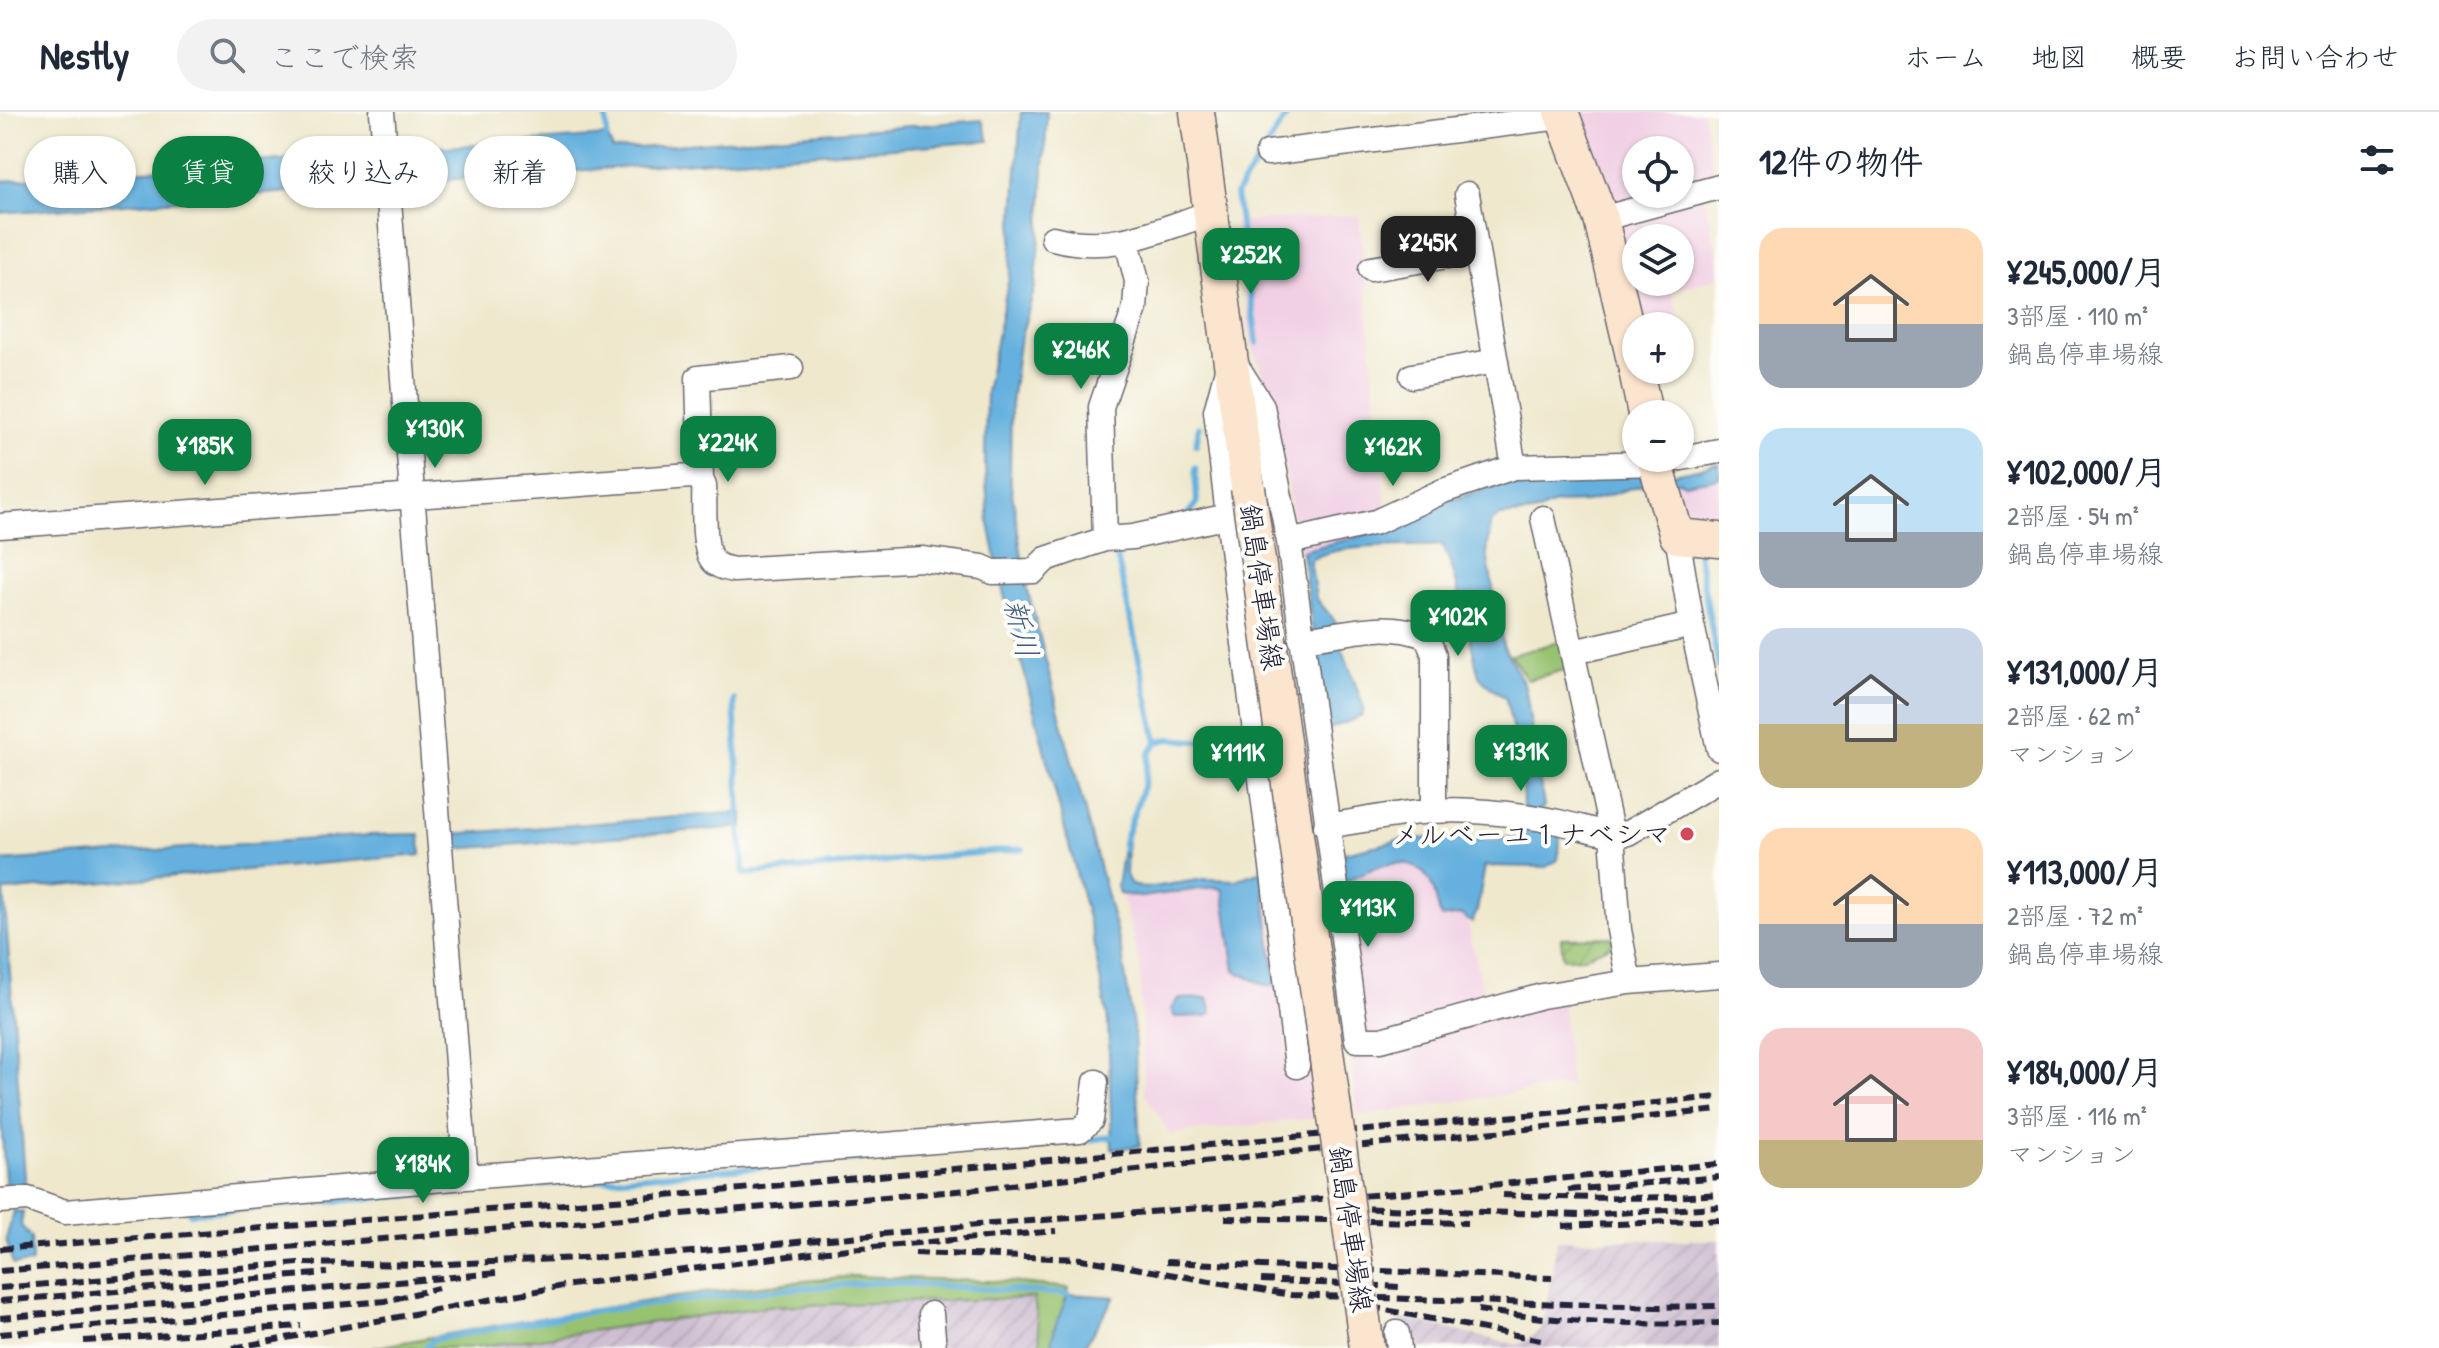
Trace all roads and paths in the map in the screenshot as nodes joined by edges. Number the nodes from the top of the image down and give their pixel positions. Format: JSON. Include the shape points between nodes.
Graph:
{"nodes":[{"id":1,"x":382,"y":112,"type":"edge"},
{"id":2,"x":1197,"y":112,"type":"edge"},
{"id":3,"x":1400,"y":112,"type":"edge"},
{"id":4,"x":1561,"y":115,"type":"edge"},
{"id":5,"x":1400,"y":137,"type":"junction"},
{"id":6,"x":1268,"y":153,"type":"dead end"},
{"id":7,"x":1719,"y":187,"type":"edge"},
{"id":8,"x":1467,"y":194,"type":"dead end"},
{"id":9,"x":1210,"y":213,"type":"junction"},
{"id":10,"x":1601,"y":219,"type":"junction"},
{"id":11,"x":1053,"y":238,"type":"dead end"},
{"id":12,"x":1127,"y":241,"type":"junction"},
{"id":13,"x":1477,"y":251,"type":"junction"},
{"id":14,"x":1371,"y":269,"type":"dead end"},
{"id":15,"x":1623,"y":312,"type":"edge"},
{"id":16,"x":1230,"y":356,"type":"junction"},
{"id":17,"x":1496,"y":361,"type":"junction"},
{"id":18,"x":791,"y":368,"type":"dead end"},
{"id":19,"x":1412,"y":376,"type":"dead end"},
{"id":20,"x":1719,"y":451,"type":"edge"},
{"id":21,"x":1694,"y":459,"type":"edge"},
{"id":22,"x":1514,"y":467,"type":"junction"},
{"id":23,"x":1622,"y":469,"type":"edge"},
{"id":24,"x":1658,"y":472,"type":"edge"},
{"id":25,"x":701,"y":479,"type":"junction"},
{"id":26,"x":413,"y":496,"type":"junction"},
{"id":27,"x":1228,"y":516,"type":"junction"},
{"id":28,"x":1543,"y":518,"type":"dead end"},
{"id":29,"x":0,"y":526,"type":"edge"},
{"id":30,"x":1677,"y":536,"type":"junction"},
{"id":31,"x":1105,"y":539,"type":"junction"},
{"id":32,"x":1719,"y":540,"type":"edge"},
{"id":33,"x":1289,"y":542,"type":"junction"},
{"id":34,"x":1692,"y":625,"type":"junction"},
{"id":35,"x":1304,"y":639,"type":"junction"},
{"id":36,"x":1573,"y":652,"type":"junction"},
{"id":37,"x":1719,"y":749,"type":"edge"},
{"id":38,"x":1719,"y":780,"type":"edge"},
{"id":39,"x":1434,"y":810,"type":"junction"},
{"id":40,"x":1326,"y":826,"type":"junction"},
{"id":41,"x":1612,"y":835,"type":"junction"},
{"id":42,"x":1719,"y":975,"type":"edge"},
{"id":43,"x":1629,"y":982,"type":"junction"},
{"id":44,"x":1297,"y":1066,"type":"dead end"},
{"id":45,"x":1096,"y":1082,"type":"dead end"},
{"id":46,"x":466,"y":1177,"type":"junction"},
{"id":47,"x":11,"y":1200,"type":"edge"},
{"id":48,"x":931,"y":1314,"type":"dead end"},
{"id":49,"x":934,"y":1348,"type":"edge"},
{"id":50,"x":1367,"y":1348,"type":"edge"}],
"edges":[{"from":1,"to":26,"type":"street"},
{"from":2,"to":9,"type":"main road","name":"鍋島停車場線"},
{"from":3,"to":5,"type":"street"},
{"from":4,"to":5,"type":"street"},
{"from":4,"to":10,"type":"main road"},
{"from":5,"to":6,"type":"street"},
{"from":7,"to":10,"type":"street"},
{"from":8,"to":13,"type":"street"},
{"from":9,"to":12,"type":"street"},
{"from":9,"to":16,"type":"main road","name":"鍋島停車場線"},
{"from":10,"to":15,"type":"main road"},
{"from":11,"to":12,"type":"street","via":[[1098,245]]},
{"from":12,"to":31,"type":"street","via":[[1137,281],[1135,308],[1101,407]]},
{"from":13,"to":14,"type":"street"},
{"from":13,"to":17,"type":"street"},
{"from":16,"to":27,"type":"street","via":[[1216,411]]},
{"from":16,"to":33,"type":"street","via":[[1262,406]]},
{"from":16,"to":50,"type":"main road","name":"鍋島停車場線","bridge":true},
{"from":17,"to":19,"type":"street"},
{"from":17,"to":22,"type":"street"},
{"from":18,"to":25,"type":"street","via":[[698,378]]},
{"from":20,"to":21,"type":"street"},
{"from":22,"to":23,"type":"street"},
{"from":22,"to":33,"type":"street","via":[[1376,522]]},
{"from":24,"to":30,"type":"main road"},
{"from":25,"to":26,"type":"street"},
{"from":25,"to":31,"type":"street","via":[[710,558],[734,570],[922,559],[993,572],[1034,571],[1046,559]]},
{"from":26,"to":29,"type":"street"},
{"from":26,"to":46,"type":"street"},
{"from":27,"to":31,"type":"street"},
{"from":27,"to":44,"type":"street"},
{"from":28,"to":36,"type":"street"},
{"from":30,"to":32,"type":"main road"},
{"from":30,"to":34,"type":"street"},
{"from":33,"to":35,"type":"street"},
{"from":34,"to":36,"type":"street"},
{"from":34,"to":37,"type":"street"},
{"from":35,"to":39,"type":"street","via":[[1368,628],[1406,629],[1427,637],[1434,655]]},
{"from":35,"to":40,"type":"street"},
{"from":36,"to":41,"type":"street"},
{"from":38,"to":41,"type":"street","via":[[1628,833]]},
{"from":39,"to":40,"type":"street"},
{"from":39,"to":41,"type":"street","via":[[1477,811]]},
{"from":40,"to":43,"type":"street","via":[[1357,1040],[1381,1040],[1542,996]]},
{"from":41,"to":43,"type":"street"},
{"from":42,"to":43,"type":"street"},
{"from":45,"to":46,"type":"street","via":[[1091,1120],[1080,1130]]},
{"from":46,"to":47,"type":"street","via":[[65,1212]]},
{"from":48,"to":49,"type":"street"}]}
